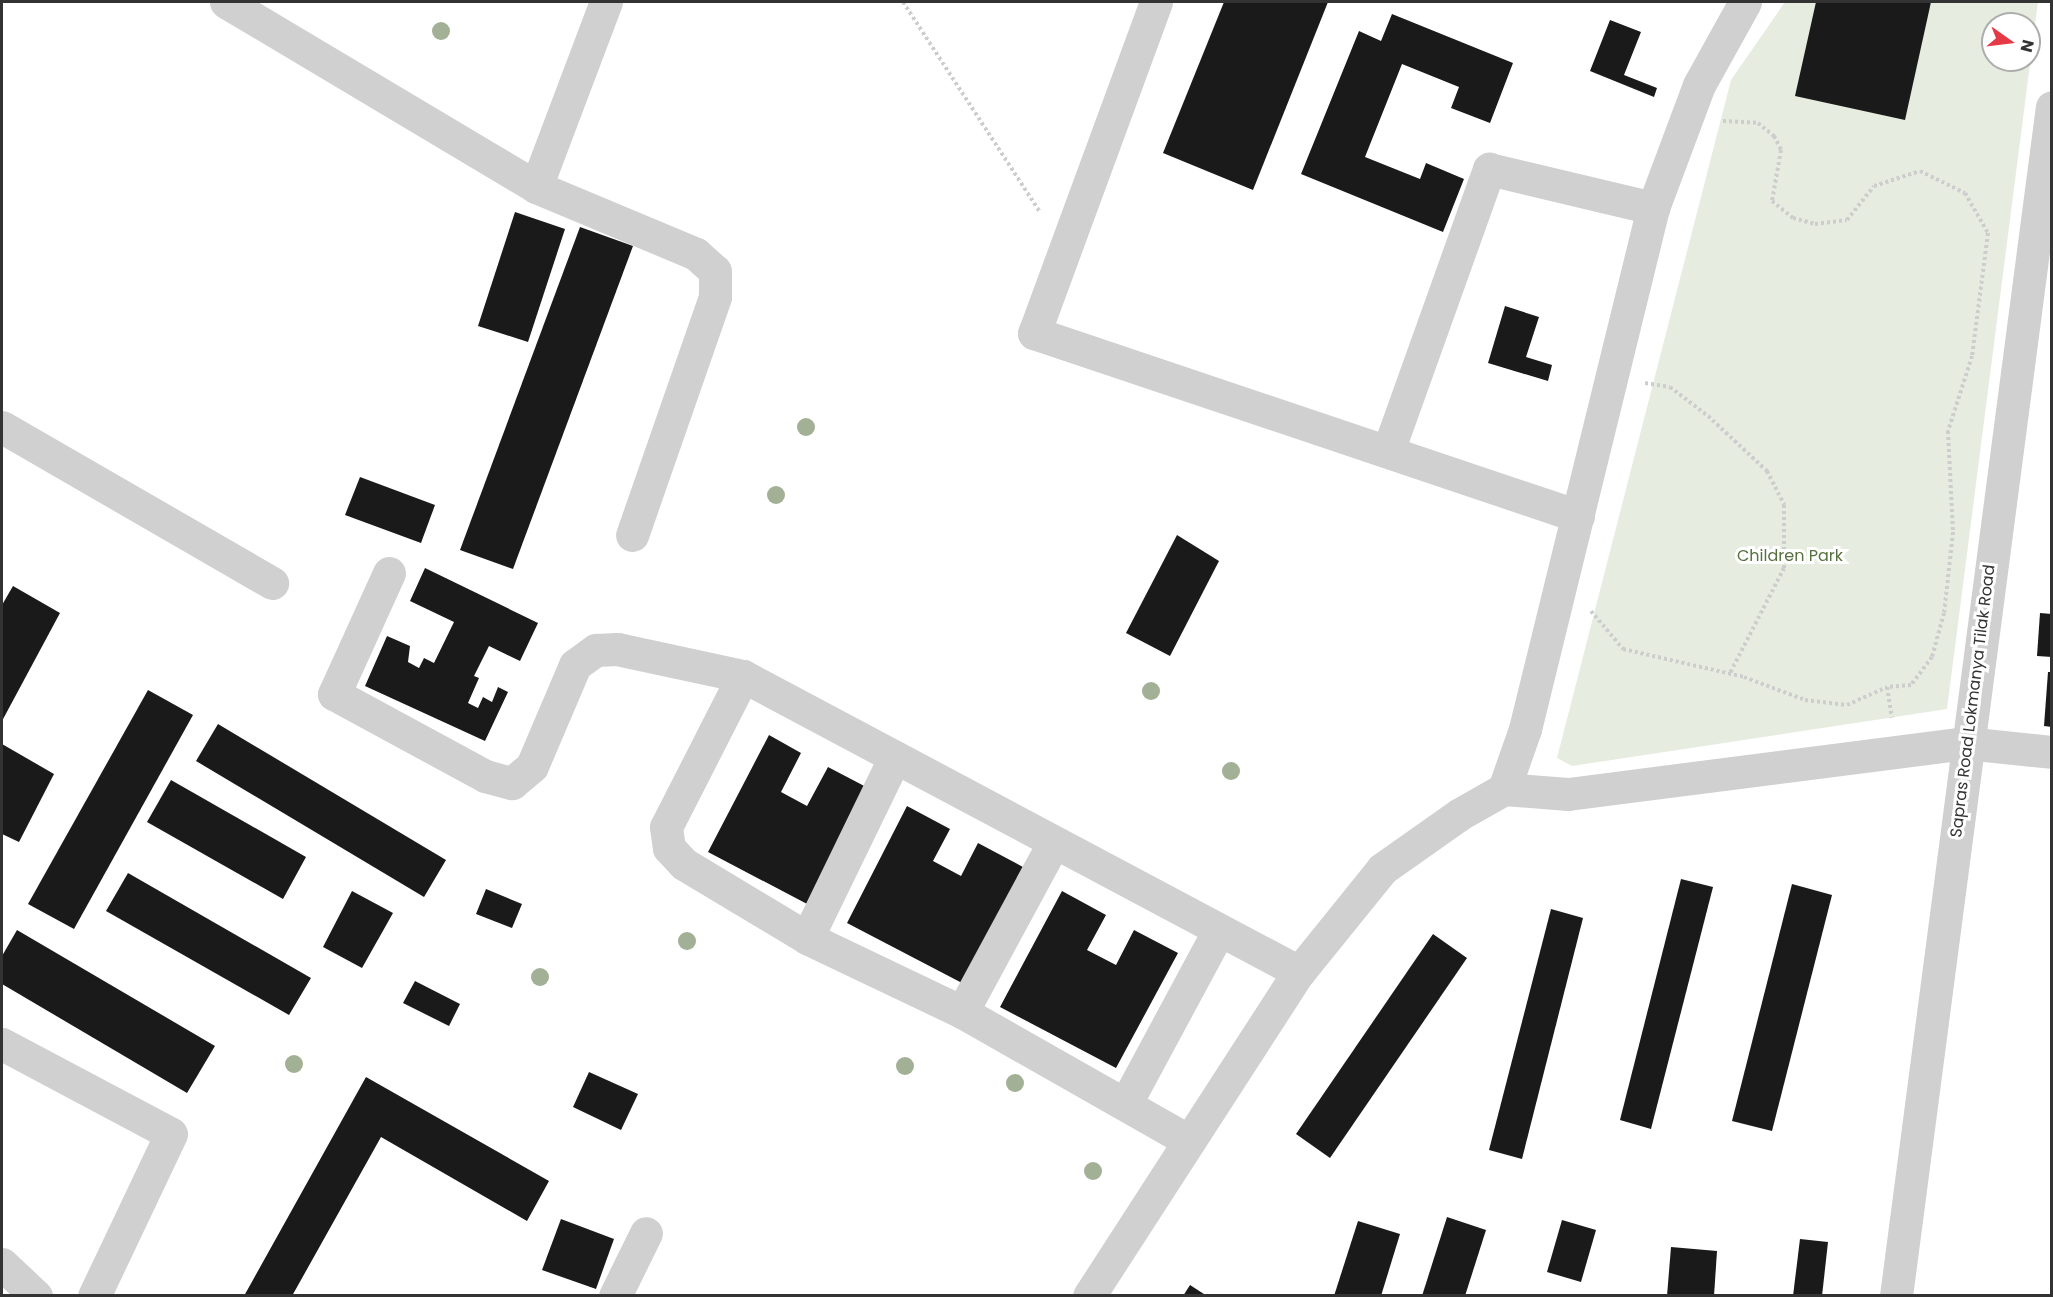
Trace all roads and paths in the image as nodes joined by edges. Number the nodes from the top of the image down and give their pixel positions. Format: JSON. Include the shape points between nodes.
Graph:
{"nodes":[{"id":1,"x":226,"y":2,"type":"edge"},
{"id":2,"x":606,"y":2,"type":"edge"},
{"id":3,"x":903,"y":2,"type":"edge"},
{"id":4,"x":1156,"y":2,"type":"edge"},
{"id":5,"x":1745,"y":2,"type":"edge"},
{"id":6,"x":2051,"y":120,"type":"edge"},
{"id":7,"x":1717,"y":123,"type":"dead end"},
{"id":8,"x":536,"y":187,"type":"junction"},
{"id":9,"x":1653,"y":208,"type":"junction"},
{"id":10,"x":1064,"y":250,"type":"junction"},
{"id":11,"x":1635,"y":382,"type":"dead end"},
{"id":12,"x":2,"y":427,"type":"edge"},
{"id":13,"x":1388,"y":451,"type":"junction"},
{"id":14,"x":1578,"y":516,"type":"junction"},
{"id":15,"x":632,"y":535,"type":"dead end"},
{"id":16,"x":389,"y":573,"type":"dead end"},
{"id":17,"x":272,"y":583,"type":"dead end"},
{"id":18,"x":1586,"y":604,"type":"dead end"},
{"id":19,"x":1729,"y":675,"type":"junction"},
{"id":20,"x":743,"y":676,"type":"junction"},
{"id":21,"x":1887,"y":687,"type":"junction"},
{"id":22,"x":1965,"y":743,"type":"junction"},
{"id":23,"x":1897,"y":752,"type":"junction"},
{"id":24,"x":2052,"y":752,"type":"edge"},
{"id":25,"x":896,"y":757,"type":"junction"},
{"id":26,"x":1504,"y":789,"type":"junction"},
{"id":27,"x":1054,"y":842,"type":"junction"},
{"id":28,"x":1219,"y":930,"type":"junction"},
{"id":29,"x":807,"y":938,"type":"junction"},
{"id":30,"x":1299,"y":972,"type":"junction"},
{"id":31,"x":962,"y":1012,"type":"junction"},
{"id":32,"x":2,"y":1044,"type":"edge"},
{"id":33,"x":1127,"y":1101,"type":"junction"},
{"id":34,"x":1190,"y":1141,"type":"junction"},
{"id":35,"x":646,"y":1233,"type":"dead end"},
{"id":36,"x":2,"y":1264,"type":"edge"},
{"id":37,"x":36,"y":1296,"type":"edge"},
{"id":38,"x":94,"y":1296,"type":"edge"},
{"id":39,"x":615,"y":1296,"type":"edge"},
{"id":40,"x":1089,"y":1296,"type":"edge"},
{"id":41,"x":1896,"y":1296,"type":"edge"}],
"edges":[{"from":1,"to":8,"type":"street"},
{"from":2,"to":8,"type":"street"},
{"from":3,"to":10,"type":"path"},
{"from":4,"to":10,"type":"street"},
{"from":5,"to":9,"type":"street","via":[[1699,85]]},
{"from":6,"to":22,"type":"street","name":"Sapras Road Lokmanya Tilak Road"},
{"from":7,"to":21,"type":"path","via":[[1743,120],[1774,136],[1781,150],[1772,201],[1793,218],[1815,224],[1848,220],[1874,186],[1920,171],[1965,193],[1988,233],[1972,356],[1955,395],[1948,431],[1953,532],[1944,613],[1932,657],[1911,685]]},
{"from":8,"to":15,"type":"street","via":[[696,254],[715,271],[714,297]]},
{"from":9,"to":13,"type":"street","via":[[1489,169]]},
{"from":9,"to":14,"type":"street"},
{"from":10,"to":13,"type":"street","via":[[1034,333]]},
{"from":11,"to":19,"type":"path","via":[[1670,387],[1708,416],[1767,471],[1784,506],[1784,568]]},
{"from":12,"to":17,"type":"street"},
{"from":13,"to":14,"type":"street"},
{"from":14,"to":26,"type":"street","via":[[1525,729]]},
{"from":16,"to":20,"type":"street","via":[[334,694],[485,776],[512,783],[532,766],[575,665],[596,650],[616,649]]},
{"from":18,"to":19,"type":"path","via":[[1623,649]]},
{"from":19,"to":21,"type":"path","via":[[1805,700],[1847,705]]},
{"from":20,"to":25,"type":"street"},
{"from":20,"to":29,"type":"street","via":[[666,827],[669,848],[684,864]]},
{"from":21,"to":23,"type":"path"},
{"from":22,"to":23,"type":"street"},
{"from":22,"to":24,"type":"street"},
{"from":22,"to":41,"type":"street","name":"Sapras Road Lokmanya Tilak Road"},
{"from":23,"to":26,"type":"street","via":[[1568,794]]},
{"from":25,"to":27,"type":"street"},
{"from":25,"to":29,"type":"street"},
{"from":26,"to":30,"type":"street","via":[[1382,870]]},
{"from":27,"to":28,"type":"street"},
{"from":27,"to":31,"type":"street"},
{"from":28,"to":30,"type":"street"},
{"from":28,"to":33,"type":"street"},
{"from":29,"to":31,"type":"street"},
{"from":30,"to":34,"type":"street"},
{"from":31,"to":33,"type":"street"},
{"from":32,"to":38,"type":"street","via":[[171,1134]]},
{"from":33,"to":34,"type":"street"},
{"from":34,"to":40,"type":"street"},
{"from":35,"to":39,"type":"street"},
{"from":36,"to":37,"type":"street"}]}
